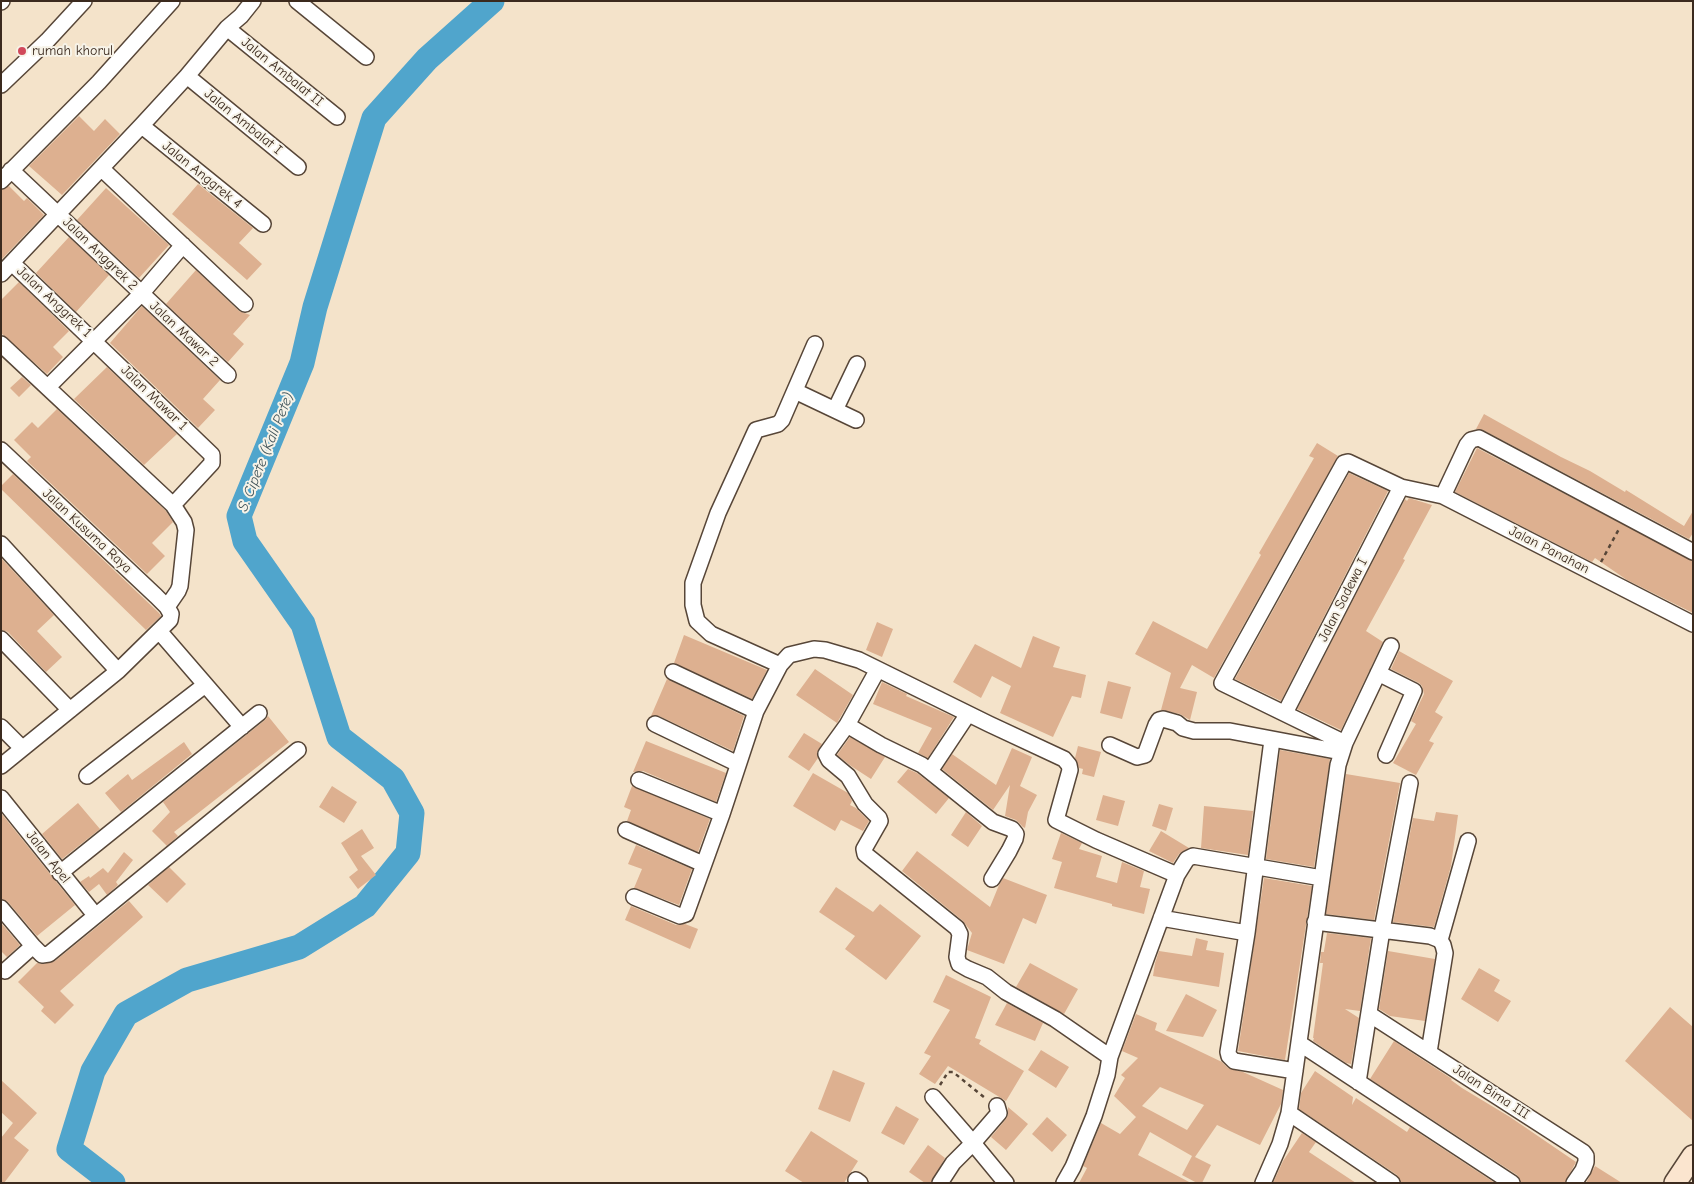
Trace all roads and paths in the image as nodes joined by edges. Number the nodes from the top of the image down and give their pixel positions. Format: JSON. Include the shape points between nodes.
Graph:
{"nodes":[{"id":1,"x":84,"y":1,"type":"edge"},
{"id":2,"x":172,"y":1,"type":"edge"},
{"id":3,"x":254,"y":1,"type":"edge"},
{"id":4,"x":297,"y":1,"type":"edge"},
{"id":5,"x":228,"y":28,"type":"junction"},
{"id":6,"x":366,"y":57,"type":"dead end"},
{"id":7,"x":187,"y":76,"type":"junction"},
{"id":8,"x":1,"y":85,"type":"edge"},
{"id":9,"x":337,"y":117,"type":"dead end"},
{"id":10,"x":142,"y":126,"type":"junction"},
{"id":11,"x":298,"y":167,"type":"dead end"},
{"id":12,"x":102,"y":169,"type":"junction"},
{"id":13,"x":6,"y":176,"type":"edge"},
{"id":14,"x":59,"y":214,"type":"junction"},
{"id":15,"x":263,"y":224,"type":"dead end"},
{"id":16,"x":183,"y":244,"type":"junction"},
{"id":17,"x":12,"y":263,"type":"junction"},
{"id":18,"x":1,"y":274,"type":"edge"},
{"id":19,"x":141,"y":294,"type":"junction"},
{"id":20,"x":245,"y":304,"type":"dead end"},
{"id":21,"x":95,"y":341,"type":"junction"},
{"id":22,"x":1,"y":344,"type":"edge"},
{"id":23,"x":815,"y":344,"type":"dead end"},
{"id":24,"x":857,"y":364,"type":"dead end"},
{"id":25,"x":228,"y":375,"type":"dead end"},
{"id":26,"x":48,"y":387,"type":"junction"},
{"id":27,"x":795,"y":391,"type":"junction"},
{"id":28,"x":835,"y":410,"type":"junction"},
{"id":29,"x":856,"y":420,"type":"dead end"},
{"id":30,"x":1,"y":450,"type":"edge"},
{"id":31,"x":1401,"y":487,"type":"junction"},
{"id":32,"x":1443,"y":496,"type":"junction"},
{"id":33,"x":173,"y":505,"type":"junction"},
{"id":34,"x":1625,"y":516,"type":"junction"},
{"id":35,"x":1,"y":544,"type":"edge"},
{"id":36,"x":1693,"y":552,"type":"edge"},
{"id":37,"x":1595,"y":574,"type":"junction"},
{"id":38,"x":169,"y":610,"type":"junction"},
{"id":39,"x":1693,"y":624,"type":"edge"},
{"id":40,"x":159,"y":631,"type":"junction"},
{"id":41,"x":1,"y":639,"type":"edge"},
{"id":42,"x":1391,"y":646,"type":"dead end"},
{"id":43,"x":780,"y":665,"type":"junction"},
{"id":44,"x":877,"y":670,"type":"junction"},
{"id":45,"x":118,"y":671,"type":"junction"},
{"id":46,"x":673,"y":672,"type":"dead end"},
{"id":47,"x":1378,"y":672,"type":"junction"},
{"id":48,"x":205,"y":684,"type":"junction"},
{"id":49,"x":70,"y":710,"type":"junction"},
{"id":50,"x":756,"y":710,"type":"junction"},
{"id":51,"x":259,"y":713,"type":"dead end"},
{"id":52,"x":1284,"y":713,"type":"junction"},
{"id":53,"x":968,"y":714,"type":"junction"},
{"id":54,"x":656,"y":724,"type":"dead end"},
{"id":55,"x":847,"y":726,"type":"junction"},
{"id":56,"x":1,"y":727,"type":"edge"},
{"id":57,"x":242,"y":727,"type":"junction"},
{"id":58,"x":1272,"y":740,"type":"junction"},
{"id":59,"x":1110,"y":745,"type":"dead end"},
{"id":60,"x":22,"y":748,"type":"junction"},
{"id":61,"x":1343,"y":748,"type":"junction"},
{"id":62,"x":298,"y":750,"type":"dead end"},
{"id":63,"x":1386,"y":755,"type":"dead end"},
{"id":64,"x":738,"y":764,"type":"junction"},
{"id":65,"x":1,"y":766,"type":"edge"},
{"id":66,"x":930,"y":771,"type":"junction"},
{"id":67,"x":87,"y":776,"type":"dead end"},
{"id":68,"x":639,"y":780,"type":"dead end"},
{"id":69,"x":1410,"y":783,"type":"dead end"},
{"id":70,"x":1,"y":798,"type":"edge"},
{"id":71,"x":722,"y":814,"type":"junction"},
{"id":72,"x":626,"y":830,"type":"dead end"},
{"id":73,"x":1468,"y":841,"type":"dead end"},
{"id":74,"x":703,"y":864,"type":"junction"},
{"id":75,"x":1255,"y":867,"type":"junction"},
{"id":76,"x":60,"y":873,"type":"junction"},
{"id":77,"x":1177,"y":875,"type":"junction"},
{"id":78,"x":1322,"y":878,"type":"junction"},
{"id":79,"x":992,"y":879,"type":"dead end"},
{"id":80,"x":634,"y":897,"type":"dead end"},
{"id":81,"x":1,"y":908,"type":"edge"},
{"id":82,"x":94,"y":915,"type":"junction"},
{"id":83,"x":1161,"y":918,"type":"junction"},
{"id":84,"x":1315,"y":922,"type":"junction"},
{"id":85,"x":1382,"y":930,"type":"junction"},
{"id":86,"x":1247,"y":933,"type":"junction"},
{"id":87,"x":1440,"y":940,"type":"junction"},
{"id":88,"x":33,"y":946,"type":"junction"},
{"id":89,"x":5,"y":970,"type":"dead end"},
{"id":90,"x":1369,"y":1014,"type":"junction"},
{"id":91,"x":1300,"y":1044,"type":"junction"},
{"id":92,"x":1429,"y":1052,"type":"junction"},
{"id":93,"x":1110,"y":1057,"type":"junction"},
{"id":94,"x":1295,"y":1071,"type":"junction"},
{"id":95,"x":1358,"y":1082,"type":"junction"},
{"id":96,"x":933,"y":1097,"type":"joint"},
{"id":97,"x":997,"y":1106,"type":"joint"},
{"id":98,"x":1289,"y":1113,"type":"junction"},
{"id":99,"x":974,"y":1144,"type":"junction"},
{"id":100,"x":1693,"y":1156,"type":"edge"},
{"id":101,"x":940,"y":1183,"type":"edge"},
{"id":102,"x":1006,"y":1183,"type":"edge"},
{"id":103,"x":1064,"y":1183,"type":"edge"},
{"id":104,"x":1263,"y":1183,"type":"edge"},
{"id":105,"x":1392,"y":1183,"type":"edge"},
{"id":106,"x":1512,"y":1183,"type":"edge"},
{"id":107,"x":1574,"y":1183,"type":"edge"},
{"id":108,"x":1675,"y":1183,"type":"edge"}],
"edges":[{"from":1,"to":8,"type":"street"},
{"from":2,"to":13,"type":"street","via":[[99,82]]},
{"from":3,"to":5,"type":"street"},
{"from":4,"to":6,"type":"street"},
{"from":5,"to":7,"type":"street"},
{"from":5,"to":9,"type":"street","name":"Jalan Ambalat II"},
{"from":7,"to":10,"type":"street"},
{"from":7,"to":11,"type":"street","name":"Jalan Ambalat I"},
{"from":10,"to":12,"type":"street"},
{"from":10,"to":15,"type":"street","name":"Jalan Anggrek 4"},
{"from":12,"to":14,"type":"street"},
{"from":12,"to":16,"type":"street"},
{"from":13,"to":14,"type":"street","name":"Jalan Anggrek 2"},
{"from":14,"to":17,"type":"street"},
{"from":14,"to":19,"type":"street","name":"Jalan Anggrek 2"},
{"from":16,"to":19,"type":"street"},
{"from":16,"to":20,"type":"street"},
{"from":17,"to":18,"type":"street"},
{"from":17,"to":21,"type":"street","name":"Jalan Anggrek 1"},
{"from":19,"to":21,"type":"street"},
{"from":19,"to":25,"type":"street","name":"Jalan Mawar 2"},
{"from":21,"to":26,"type":"street"},
{"from":21,"to":33,"type":"street","name":"Jalan Mawar 1","via":[[212,454],[212,463]]},
{"from":22,"to":26,"type":"street"},
{"from":23,"to":27,"type":"street"},
{"from":24,"to":28,"type":"street"},
{"from":26,"to":33,"type":"street"},
{"from":27,"to":28,"type":"street"},
{"from":27,"to":43,"type":"street","via":[[778,424],[756,430],[718,513],[693,583],[697,622],[711,634]]},
{"from":28,"to":29,"type":"street"},
{"from":30,"to":38,"type":"street","name":"Jalan Kusuma Raya"},
{"from":31,"to":32,"type":"street","name":"Jalan Panahan"},
{"from":31,"to":52,"type":"street","name":"Jalan Sadewa I"},
{"from":31,"to":52,"type":"street","name":"Jalan Panahan","via":[[1348,462],[1342,464],[1222,683]]},
{"from":32,"to":34,"type":"street","via":[[1467,445],[1479,438]]},
{"from":32,"to":37,"type":"street","name":"Jalan Panahan"},
{"from":33,"to":38,"type":"street","via":[[186,530],[180,586]]},
{"from":34,"to":36,"type":"street"},
{"from":34,"to":37,"type":"path"},
{"from":35,"to":45,"type":"street"},
{"from":37,"to":39,"type":"street","name":"Jalan Panahan"},
{"from":38,"to":40,"type":"street","via":[[170,620]]},
{"from":40,"to":45,"type":"street"},
{"from":40,"to":48,"type":"street"},
{"from":41,"to":49,"type":"street"},
{"from":42,"to":47,"type":"street"},
{"from":43,"to":44,"type":"street","via":[[789,655],[814,649],[845,655]]},
{"from":43,"to":50,"type":"street"},
{"from":44,"to":53,"type":"street"},
{"from":44,"to":55,"type":"street"},
{"from":45,"to":49,"type":"street"},
{"from":46,"to":50,"type":"street"},
{"from":47,"to":61,"type":"street"},
{"from":47,"to":63,"type":"street","via":[[1414,691]]},
{"from":48,"to":57,"type":"street"},
{"from":48,"to":67,"type":"street"},
{"from":49,"to":60,"type":"street"},
{"from":50,"to":64,"type":"street"},
{"from":51,"to":57,"type":"street"},
{"from":52,"to":61,"type":"street"},
{"from":53,"to":66,"type":"street"},
{"from":53,"to":77,"type":"street","via":[[1068,762],[1070,770],[1056,818],[1058,822]]},
{"from":54,"to":64,"type":"street"},
{"from":55,"to":66,"type":"street"},
{"from":55,"to":93,"type":"street","via":[[826,757],[848,776],[865,804],[879,818],[864,849],[865,854],[957,928],[960,934],[959,964],[1055,1019]]},
{"from":56,"to":60,"type":"street"},
{"from":57,"to":76,"type":"street"},
{"from":58,"to":59,"type":"street","via":[[1230,731],[1194,731],[1163,719],[1153,730],[1145,755],[1136,757]]},
{"from":58,"to":61,"type":"street"},
{"from":58,"to":75,"type":"street"},
{"from":60,"to":65,"type":"street"},
{"from":61,"to":78,"type":"street"},
{"from":62,"to":82,"type":"street"},
{"from":64,"to":71,"type":"street"},
{"from":66,"to":79,"type":"street","via":[[993,822],[1012,829],[1016,834]]},
{"from":68,"to":71,"type":"street"},
{"from":69,"to":85,"type":"street"},
{"from":70,"to":76,"type":"street","name":"Jalan Apel"},
{"from":71,"to":74,"type":"street"},
{"from":72,"to":74,"type":"street"},
{"from":73,"to":87,"type":"street"},
{"from":74,"to":80,"type":"street","via":[[683,916]]},
{"from":75,"to":77,"type":"street","via":[[1193,856],[1187,859]]},
{"from":75,"to":78,"type":"street"},
{"from":75,"to":86,"type":"street"},
{"from":76,"to":82,"type":"street","name":"Jalan Apel"},
{"from":77,"to":83,"type":"street"},
{"from":78,"to":84,"type":"street"},
{"from":81,"to":88,"type":"street"},
{"from":82,"to":88,"type":"street","via":[[49,954],[42,955]]},
{"from":83,"to":86,"type":"street"},
{"from":83,"to":93,"type":"street"},
{"from":84,"to":85,"type":"street"},
{"from":84,"to":91,"type":"street"},
{"from":85,"to":87,"type":"street"},
{"from":85,"to":90,"type":"street"},
{"from":86,"to":94,"type":"street","via":[[1229,1056],[1234,1061]]},
{"from":87,"to":92,"type":"street","via":[[1445,954]]},
{"from":88,"to":89,"type":"street"},
{"from":90,"to":92,"type":"street","name":"Jalan Bima III"},
{"from":90,"to":95,"type":"street"},
{"from":91,"to":94,"type":"street"},
{"from":91,"to":95,"type":"street"},
{"from":92,"to":107,"type":"street","name":"Jalan Bima III","via":[[1583,1152],[1586,1162]]},
{"from":93,"to":103,"type":"street","via":[[1094,1116]]},
{"from":94,"to":98,"type":"street"},
{"from":95,"to":106,"type":"street"},
{"from":96,"to":97,"type":"path","via":[[948,1072],[953,1072]]},
{"from":96,"to":99,"type":"street"},
{"from":97,"to":99,"type":"street","via":[[998,1113]]},
{"from":98,"to":104,"type":"street"},
{"from":98,"to":105,"type":"street"},
{"from":99,"to":101,"type":"street","via":[[953,1163]]},
{"from":99,"to":102,"type":"street"},
{"from":100,"to":108,"type":"main road"}]}
